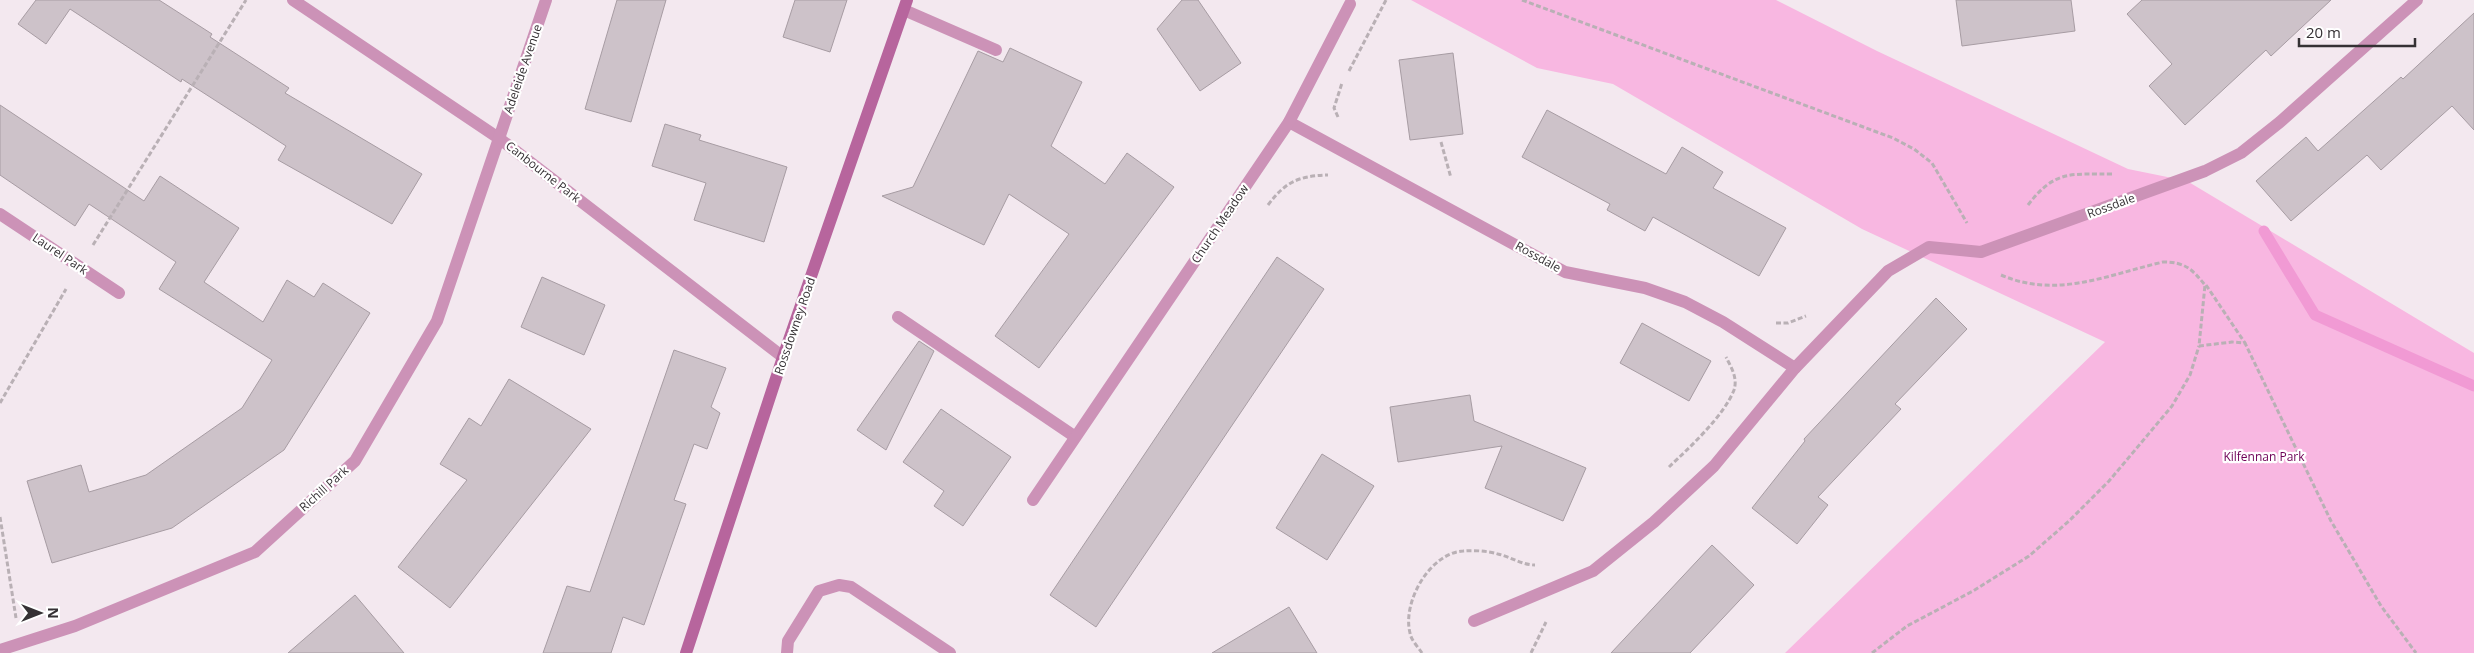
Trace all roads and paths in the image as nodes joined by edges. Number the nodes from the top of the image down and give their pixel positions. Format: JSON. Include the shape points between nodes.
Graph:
{"nodes":[{"id":1,"x":246,"y":0,"type":"edge"},
{"id":2,"x":293,"y":0,"type":"edge"},
{"id":3,"x":546,"y":0,"type":"edge"},
{"id":4,"x":1386,"y":0,"type":"edge"},
{"id":5,"x":1522,"y":0,"type":"edge"},
{"id":6,"x":2417,"y":0,"type":"edge"},
{"id":7,"x":1347,"y":1,"type":"edge"},
{"id":8,"x":905,"y":5,"type":"edge"},
{"id":9,"x":996,"y":50,"type":"dead end"},
{"id":10,"x":1340,"y":121,"type":"dead end"},
{"id":11,"x":1289,"y":122,"type":"junction"},
{"id":12,"x":500,"y":138,"type":"junction"},
{"id":13,"x":1441,"y":142,"type":"dead end"},
{"id":14,"x":2116,"y":174,"type":"dead end"},
{"id":15,"x":1330,"y":175,"type":"dead end"},
{"id":16,"x":1451,"y":178,"type":"dead end"},
{"id":17,"x":1265,"y":209,"type":"dead end"},
{"id":18,"x":2023,"y":212,"type":"dead end"},
{"id":19,"x":0,"y":214,"type":"edge"},
{"id":20,"x":1981,"y":252,"type":"junction"},
{"id":21,"x":79,"y":267,"type":"junction"},
{"id":22,"x":2205,"y":285,"type":"junction"},
{"id":23,"x":119,"y":294,"type":"dead end"},
{"id":24,"x":1811,"y":312,"type":"dead end"},
{"id":25,"x":898,"y":317,"type":"dead end"},
{"id":26,"x":1771,"y":323,"type":"dead end"},
{"id":27,"x":2245,"y":344,"type":"junction"},
{"id":28,"x":2199,"y":346,"type":"junction"},
{"id":29,"x":1724,"y":352,"type":"dead end"},
{"id":30,"x":783,"y":357,"type":"junction"},
{"id":31,"x":1795,"y":368,"type":"junction"},
{"id":32,"x":0,"y":403,"type":"edge"},
{"id":33,"x":1074,"y":436,"type":"junction"},
{"id":34,"x":1668,"y":468,"type":"dead end"},
{"id":35,"x":1033,"y":500,"type":"dead end"},
{"id":36,"x":0,"y":517,"type":"edge"},
{"id":37,"x":1543,"y":565,"type":"dead end"},
{"id":38,"x":1550,"y":619,"type":"dead end"},
{"id":39,"x":1474,"y":621,"type":"dead end"},
{"id":40,"x":20,"y":643,"type":"junction"},
{"id":41,"x":0,"y":650,"type":"edge"},
{"id":42,"x":686,"y":653,"type":"edge"},
{"id":43,"x":787,"y":653,"type":"edge"},
{"id":44,"x":950,"y":653,"type":"edge"},
{"id":45,"x":1422,"y":653,"type":"edge"},
{"id":46,"x":1531,"y":653,"type":"edge"},
{"id":47,"x":1872,"y":653,"type":"edge"},
{"id":48,"x":2416,"y":653,"type":"edge"}],
"edges":[{"from":1,"to":21,"type":"path"},
{"from":2,"to":12,"type":"street","name":"Canbourne Park"},
{"from":3,"to":12,"type":"street","name":"Adeleide Avenue"},
{"from":4,"to":10,"type":"path","via":[[1341,85],[1334,108]]},
{"from":5,"to":20,"type":"path","via":[[1893,138],[1914,149],[1932,163]]},
{"from":6,"to":20,"type":"street","name":"Rossdale","via":[[2241,153],[2205,171]]},
{"from":7,"to":11,"type":"street","name":"Church Meadow"},
{"from":8,"to":9,"type":"street"},
{"from":8,"to":30,"type":"main road","name":"Rossdowney Road"},
{"from":11,"to":31,"type":"street","name":"Rossdale","via":[[1565,272],[1645,288],[1685,302]]},
{"from":11,"to":33,"type":"street","name":"Church Meadow"},
{"from":12,"to":30,"type":"street","name":"Canbourne Park"},
{"from":12,"to":40,"type":"street","name":"Richill Park","via":[[437,321],[355,462],[255,552],[76,626]]},
{"from":13,"to":16,"type":"path"},
{"from":14,"to":18,"type":"path","via":[[2066,174],[2049,183]]},
{"from":15,"to":17,"type":"path","via":[[1292,180]]},
{"from":19,"to":21,"type":"street","name":"Laurel Park"},
{"from":20,"to":22,"type":"path","via":[[1993,271],[2018,282],[2040,286],[2075,285],[2163,262],[2178,262],[2190,267]]},
{"from":20,"to":31,"type":"street","name":"Rossdale","via":[[1929,247],[1888,271]]},
{"from":21,"to":23,"type":"street","name":"Laurel Park"},
{"from":21,"to":32,"type":"path"},
{"from":22,"to":27,"type":"path"},
{"from":22,"to":28,"type":"path"},
{"from":24,"to":26,"type":"path","via":[[1788,323]]},
{"from":25,"to":33,"type":"street"},
{"from":27,"to":28,"type":"path","via":[[2232,342]]},
{"from":27,"to":48,"type":"path","via":[[2330,521],[2380,606]]},
{"from":28,"to":47,"type":"path","via":[[2190,375],[2172,406],[2109,481],[2069,521],[2029,556],[1907,626]]},
{"from":29,"to":34,"type":"path","via":[[1734,373],[1734,389],[1721,412]]},
{"from":30,"to":42,"type":"main road","name":"Rossdowney Road"},
{"from":31,"to":39,"type":"street","name":"Rossdale","via":[[1714,466],[1654,522],[1593,570]]},
{"from":33,"to":35,"type":"street","name":"Church Meadow"},
{"from":36,"to":40,"type":"path"},
{"from":37,"to":45,"type":"path","via":[[1527,565],[1496,553],[1476,551],[1462,551],[1439,562],[1413,593],[1410,634]]},
{"from":38,"to":46,"type":"path","via":[[1544,624]]},
{"from":40,"to":41,"type":"street","name":"Richill Park"},
{"from":43,"to":44,"type":"street","via":[[788,641],[814,597],[819,591],[839,585],[851,587]]}]}
